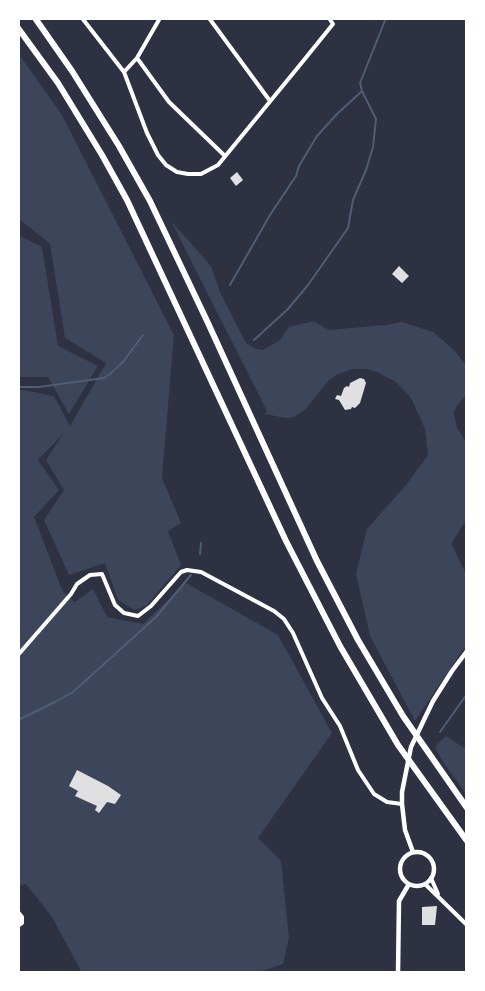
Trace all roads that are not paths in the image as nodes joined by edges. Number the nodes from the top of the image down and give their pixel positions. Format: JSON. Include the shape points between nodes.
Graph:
{"nodes":[{"id":1,"x":34,"y":18,"type":"edge"},
{"id":2,"x":82,"y":18,"type":"edge"},
{"id":3,"x":160,"y":18,"type":"edge"},
{"id":4,"x":209,"y":18,"type":"edge"},
{"id":5,"x":328,"y":18,"type":"edge"},
{"id":6,"x":18,"y":28,"type":"edge"},
{"id":7,"x":137,"y":58,"type":"junction"},
{"id":8,"x":124,"y":72,"type":"junction"},
{"id":9,"x":270,"y":101,"type":"junction"},
{"id":10,"x":225,"y":156,"type":"junction"},
{"id":11,"x":467,"y":651,"type":"edge"},
{"id":12,"x":18,"y":655,"type":"edge"},
{"id":13,"x":402,"y":804,"type":"junction"},
{"id":14,"x":467,"y":808,"type":"edge"},
{"id":15,"x":467,"y":841,"type":"edge"},
{"id":16,"x":413,"y":852,"type":"junction"},
{"id":17,"x":431,"y":878,"type":"junction"},
{"id":18,"x":409,"y":884,"type":"junction"},
{"id":19,"x":425,"y":884,"type":"junction"},
{"id":20,"x":440,"y":898,"type":"junction"},
{"id":21,"x":18,"y":912,"type":"edge"},
{"id":22,"x":20,"y":925,"type":"edge"},
{"id":23,"x":467,"y":926,"type":"edge"},
{"id":24,"x":398,"y":973,"type":"edge"}],
"edges":[{"from":1,"to":14,"type":"highway","via":[[72,71],[150,201],[317,561],[358,640],[403,716]]},
{"from":2,"to":8,"type":"street"},
{"from":3,"to":7,"type":"street"},
{"from":4,"to":9,"type":"street"},
{"from":5,"to":9,"type":"street","via":[[333,24]]},
{"from":6,"to":15,"type":"highway","via":[[58,83],[127,200],[286,541],[340,646],[398,745]]},
{"from":7,"to":8,"type":"street"},
{"from":7,"to":10,"type":"street","via":[[169,102]]},
{"from":8,"to":10,"type":"street","via":[[147,133],[166,165],[177,172],[201,174]]},
{"from":9,"to":10,"type":"street"},
{"from":11,"to":13,"type":"street","via":[[433,701],[411,747]]},
{"from":12,"to":13,"type":"street","via":[[77,584],[90,575],[102,574],[115,605],[124,613],[138,616],[181,572],[201,572],[284,619],[340,726],[358,770],[374,794],[387,802]]},
{"from":13,"to":16,"type":"street"},
{"from":16,"to":17,"type":"street","via":[[428,856],[432,862]]},
{"from":16,"to":18,"type":"street","via":[[400,867],[401,876]]},
{"from":17,"to":19,"type":"street"},
{"from":17,"to":20,"type":"street"},
{"from":18,"to":19,"type":"street"},
{"from":18,"to":24,"type":"street","via":[[399,901]]},
{"from":19,"to":20,"type":"street"},
{"from":20,"to":23,"type":"street"},
{"from":21,"to":22,"type":"street","via":[[22,917]]}]}
